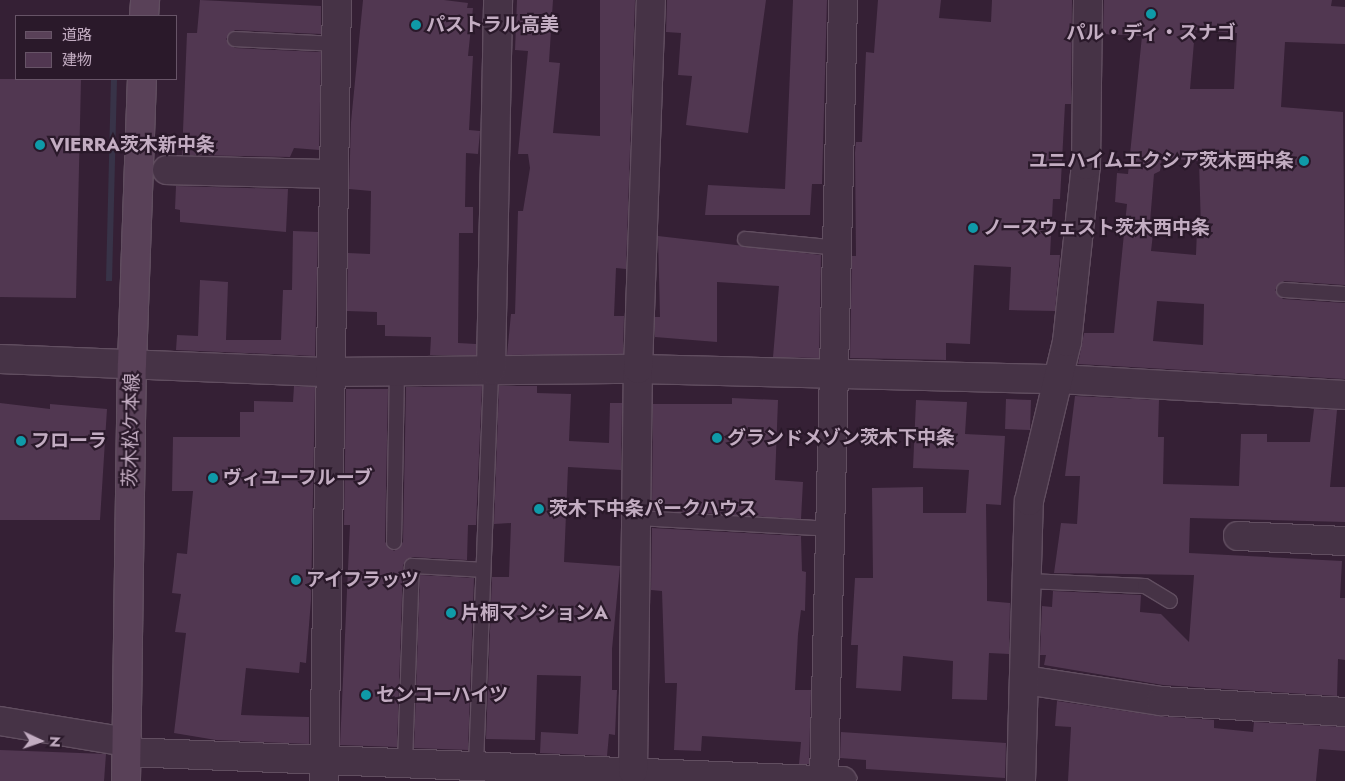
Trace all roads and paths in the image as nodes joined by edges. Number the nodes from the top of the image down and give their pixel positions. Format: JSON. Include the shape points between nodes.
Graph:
{"nodes":[{"id":1,"x":145,"y":0,"type":"edge"},
{"id":2,"x":337,"y":0,"type":"edge"},
{"id":3,"x":498,"y":0,"type":"edge"},
{"id":4,"x":651,"y":0,"type":"edge"},
{"id":5,"x":843,"y":0,"type":"edge"},
{"id":6,"x":1088,"y":0,"type":"edge"},
{"id":7,"x":144,"y":15,"type":"edge"},
{"id":8,"x":234,"y":39,"type":"dead end"},
{"id":9,"x":336,"y":44,"type":"junction"},
{"id":10,"x":142,"y":80,"type":"edge"},
{"id":11,"x":167,"y":170,"type":"dead end"},
{"id":12,"x":332,"y":174,"type":"junction"},
{"id":13,"x":745,"y":239,"type":"dead end"},
{"id":14,"x":838,"y":248,"type":"junction"},
{"id":15,"x":1284,"y":290,"type":"dead end"},
{"id":16,"x":1345,"y":294,"type":"edge"},
{"id":17,"x":0,"y":359,"type":"edge"},
{"id":18,"x":132,"y":364,"type":"junction"},
{"id":19,"x":638,"y":369,"type":"junction"},
{"id":20,"x":491,"y":370,"type":"junction"},
{"id":21,"x":330,"y":372,"type":"junction"},
{"id":22,"x":397,"y":372,"type":"junction"},
{"id":23,"x":835,"y":374,"type":"junction"},
{"id":24,"x":1059,"y":378,"type":"junction"},
{"id":25,"x":1345,"y":396,"type":"edge"},
{"id":26,"x":636,"y":518,"type":"junction"},
{"id":27,"x":831,"y":529,"type":"junction"},
{"id":28,"x":1238,"y":536,"type":"dead end"},
{"id":29,"x":1345,"y":541,"type":"edge"},
{"id":30,"x":394,"y":542,"type":"dead end"},
{"id":31,"x":483,"y":570,"type":"junction"},
{"id":32,"x":1027,"y":581,"type":"junction"},
{"id":33,"x":1170,"y":602,"type":"dead end"},
{"id":34,"x":1025,"y":680,"type":"junction"},
{"id":35,"x":1345,"y":712,"type":"edge"},
{"id":36,"x":0,"y":722,"type":"edge"},
{"id":37,"x":127,"y":747,"type":"junction"},
{"id":38,"x":405,"y":762,"type":"junction"},
{"id":39,"x":476,"y":765,"type":"junction"},
{"id":40,"x":324,"y":770,"type":"edge"},
{"id":41,"x":642,"y":774,"type":"edge"},
{"id":42,"x":524,"y":775,"type":"edge"},
{"id":43,"x":717,"y":778,"type":"edge"},
{"id":44,"x":833,"y":780,"type":"edge"},
{"id":45,"x":126,"y":781,"type":"edge"},
{"id":46,"x":1022,"y":781,"type":"edge"}],
"edges":[{"from":1,"to":7,"type":"street"},
{"from":2,"to":9,"type":"street"},
{"from":3,"to":20,"type":"street"},
{"from":4,"to":19,"type":"street"},
{"from":5,"to":14,"type":"street"},
{"from":6,"to":24,"type":"street","via":[[1086,165],[1067,342]]},
{"from":8,"to":9,"type":"lane"},
{"from":9,"to":12,"type":"street"},
{"from":10,"to":18,"type":"street","name":"茨木松ケ本線"},
{"from":11,"to":12,"type":"street"},
{"from":12,"to":21,"type":"street"},
{"from":13,"to":14,"type":"lane"},
{"from":14,"to":23,"type":"street"},
{"from":15,"to":16,"type":"lane"},
{"from":17,"to":18,"type":"street"},
{"from":18,"to":21,"type":"street"},
{"from":18,"to":37,"type":"street","name":"茨木松ケ本線"},
{"from":19,"to":20,"type":"street"},
{"from":19,"to":23,"type":"street"},
{"from":19,"to":26,"type":"street"},
{"from":20,"to":22,"type":"street"},
{"from":20,"to":31,"type":"lane"},
{"from":21,"to":22,"type":"street"},
{"from":21,"to":40,"type":"street"},
{"from":22,"to":30,"type":"lane"},
{"from":23,"to":24,"type":"street"},
{"from":23,"to":27,"type":"street"},
{"from":24,"to":25,"type":"street"},
{"from":24,"to":32,"type":"street","via":[[1029,501]]},
{"from":26,"to":27,"type":"lane"},
{"from":26,"to":41,"type":"street"},
{"from":27,"to":44,"type":"street"},
{"from":28,"to":29,"type":"street"},
{"from":31,"to":38,"type":"lane","via":[[412,566]]},
{"from":31,"to":39,"type":"lane"},
{"from":32,"to":33,"type":"lane","via":[[1145,586]]},
{"from":32,"to":34,"type":"street"},
{"from":34,"to":35,"type":"street","via":[[1161,700]]},
{"from":34,"to":46,"type":"street"},
{"from":36,"to":37,"type":"street"},
{"from":37,"to":40,"type":"street"},
{"from":37,"to":45,"type":"street","name":"茨木松ケ本線"},
{"from":38,"to":39,"type":"street"},
{"from":38,"to":40,"type":"street"},
{"from":39,"to":42,"type":"street"},
{"from":41,"to":42,"type":"street"},
{"from":41,"to":43,"type":"street"},
{"from":43,"to":44,"type":"street"}]}
